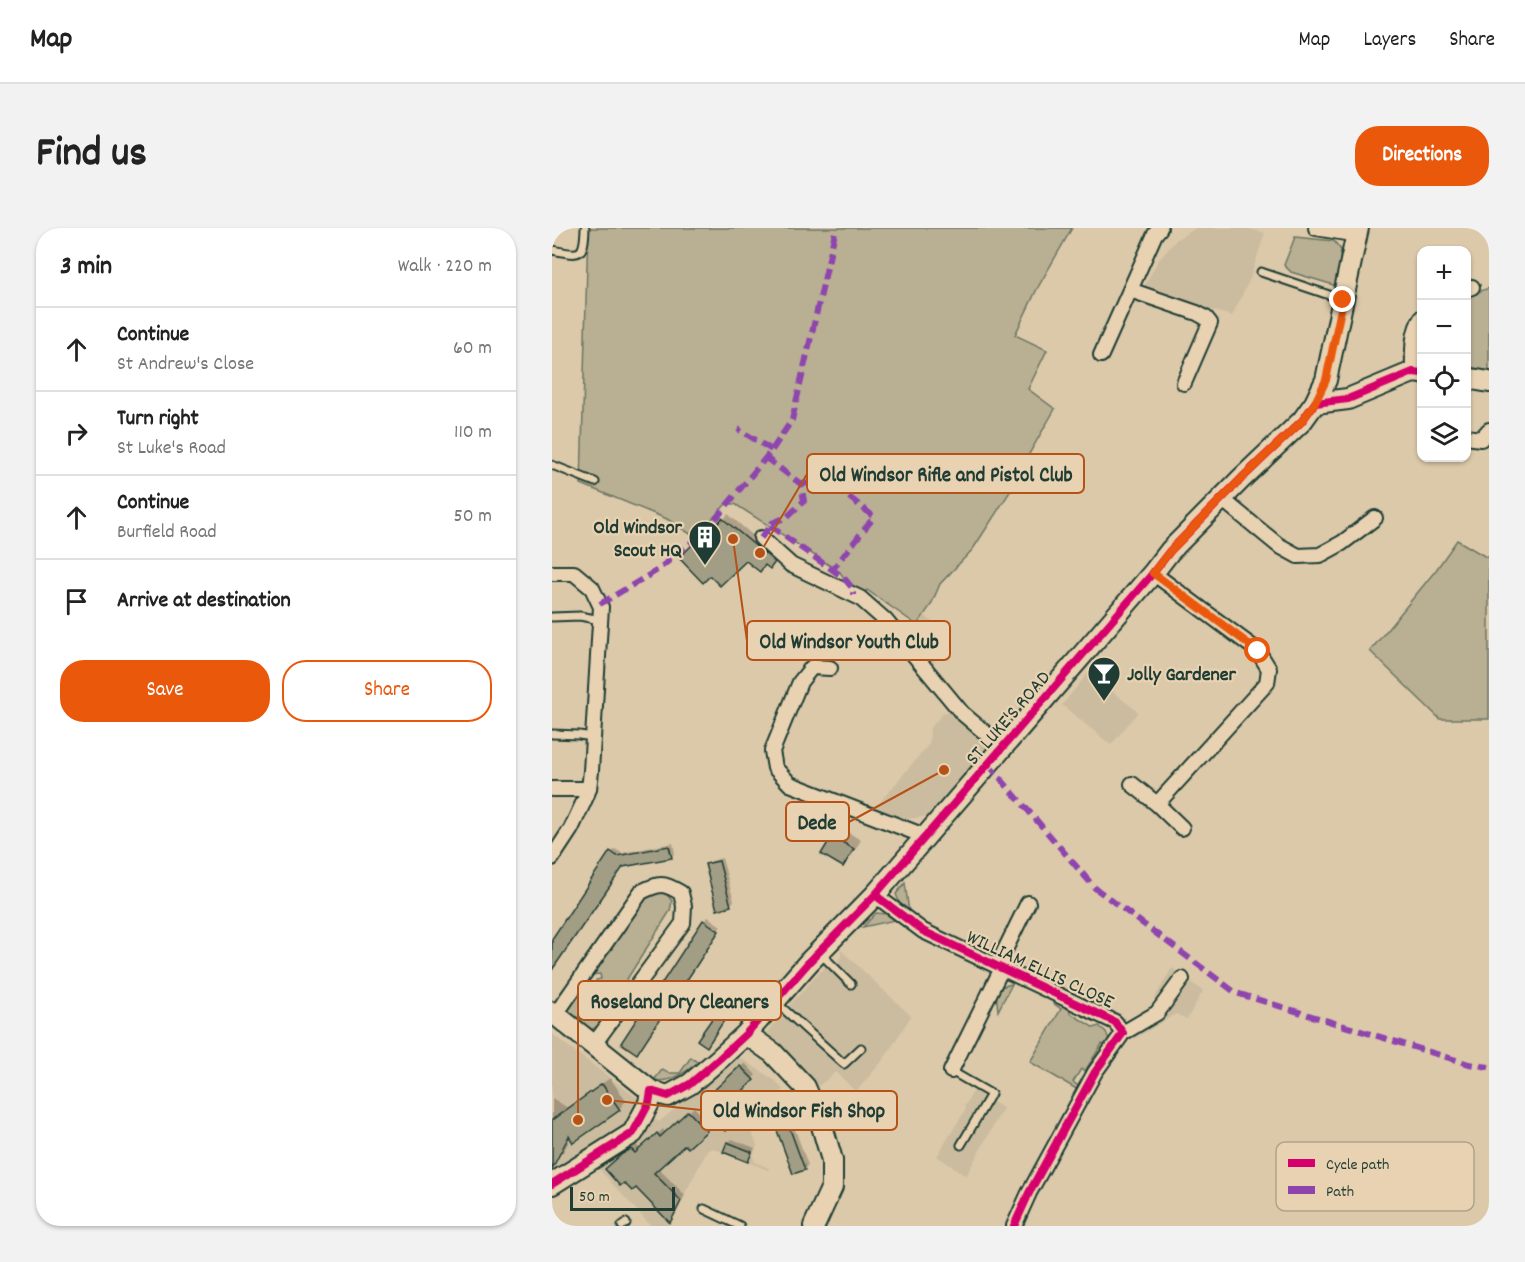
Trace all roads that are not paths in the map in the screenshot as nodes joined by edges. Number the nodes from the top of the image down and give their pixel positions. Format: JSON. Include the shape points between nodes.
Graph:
{"nodes":[{"id":1,"x":585,"y":228,"type":"edge"},
{"id":2,"x":1160,"y":228,"type":"edge"},
{"id":3,"x":1316,"y":228,"type":"edge"},
{"id":4,"x":1357,"y":231,"type":"edge"},
{"id":5,"x":552,"y":250,"type":"edge"},
{"id":6,"x":1261,"y":272,"type":"dead end"},
{"id":7,"x":1130,"y":290,"type":"junction"},
{"id":8,"x":1343,"y":300,"type":"junction"},
{"id":9,"x":1417,"y":324,"type":"edge"},
{"id":10,"x":1101,"y":355,"type":"dead end"},
{"id":11,"x":1417,"y":373,"type":"edge"},
{"id":12,"x":1471,"y":379,"type":"edge"},
{"id":13,"x":1489,"y":382,"type":"edge"},
{"id":14,"x":1184,"y":383,"type":"dead end"},
{"id":15,"x":1315,"y":403,"type":"junction"},
{"id":16,"x":1489,"y":430,"type":"edge"},
{"id":17,"x":1471,"y":438,"type":"edge"},
{"id":18,"x":552,"y":465,"type":"edge"},
{"id":19,"x":595,"y":482,"type":"dead end"},
{"id":20,"x":1222,"y":499,"type":"junction"},
{"id":21,"x":1375,"y":518,"type":"dead end"},
{"id":22,"x":761,"y":538,"type":"dead end"},
{"id":23,"x":552,"y":573,"type":"edge"},
{"id":24,"x":1153,"y":573,"type":"junction"},
{"id":25,"x":552,"y":617,"type":"edge"},
{"id":26,"x":600,"y":620,"type":"junction"},
{"id":27,"x":830,"y":668,"type":"dead end"},
{"id":28,"x":552,"y":734,"type":"edge"},
{"id":29,"x":593,"y":737,"type":"junction"},
{"id":30,"x":1002,"y":747,"type":"junction"},
{"id":31,"x":1132,"y":784,"type":"dead end"},
{"id":32,"x":552,"y":789,"type":"edge"},
{"id":33,"x":589,"y":789,"type":"junction"},
{"id":34,"x":1157,"y":804,"type":"junction"},
{"id":35,"x":1182,"y":828,"type":"dead end"},
{"id":36,"x":927,"y":837,"type":"junction"},
{"id":37,"x":552,"y":858,"type":"edge"},
{"id":38,"x":875,"y":895,"type":"junction"},
{"id":39,"x":1028,"y":903,"type":"dead end"},
{"id":40,"x":819,"y":952,"type":"junction"},
{"id":41,"x":1002,"y":968,"type":"junction"},
{"id":42,"x":1182,"y":979,"type":"dead end"},
{"id":43,"x":851,"y":984,"type":"dead end"},
{"id":44,"x":775,"y":1001,"type":"junction"},
{"id":45,"x":554,"y":1013,"type":"edge"},
{"id":46,"x":1123,"y":1033,"type":"junction"},
{"id":47,"x":746,"y":1034,"type":"junction"},
{"id":48,"x":594,"y":1044,"type":"junction"},
{"id":49,"x":861,"y":1048,"type":"dead end"},
{"id":50,"x":951,"y":1071,"type":"joint"},
{"id":51,"x":659,"y":1094,"type":"junction"},
{"id":52,"x":961,"y":1145,"type":"dead end"},
{"id":53,"x":552,"y":1184,"type":"edge"},
{"id":54,"x":704,"y":1209,"type":"dead end"},
{"id":55,"x":819,"y":1225,"type":"edge"},
{"id":56,"x":740,"y":1226,"type":"edge"},
{"id":57,"x":1014,"y":1226,"type":"edge"}],
"edges":[{"from":1,"to":5,"type":"lane","via":[[585,242],[579,253]]},
{"from":2,"to":7,"type":"street"},
{"from":3,"to":4,"type":"street"},
{"from":4,"to":8,"type":"main road","name":"ST LUKE'S ROAD"},
{"from":6,"to":8,"type":"lane"},
{"from":7,"to":10,"type":"street"},
{"from":7,"to":14,"type":"street","via":[[1197,313],[1210,323]]},
{"from":8,"to":15,"type":"main road","name":"ST LUKE'S ROAD","via":[[1326,380]]},
{"from":9,"to":11,"type":"street","via":[[1413,344]]},
{"from":11,"to":15,"type":"main road","via":[[1348,399]]},
{"from":12,"to":13,"type":"main road"},
{"from":15,"to":20,"type":"main road","name":"ST LUKE'S ROAD","via":[[1302,421]]},
{"from":16,"to":17,"type":"street","via":[[1481,439]]},
{"from":18,"to":19,"type":"lane"},
{"from":20,"to":21,"type":"street","via":[[1298,556],[1320,555]]},
{"from":20,"to":24,"type":"main road","name":"ST LUKE'S ROAD"},
{"from":22,"to":30,"type":"street","via":[[791,564],[860,598],[885,620],[962,713]]},
{"from":23,"to":26,"type":"street","via":[[574,573],[592,588],[601,607]]},
{"from":24,"to":30,"type":"main road","name":"ST LUKE'S ROAD"},
{"from":24,"to":34,"type":"street","via":[[1258,651],[1269,669],[1267,683]]},
{"from":25,"to":26,"type":"lane"},
{"from":26,"to":29,"type":"street"},
{"from":27,"to":36,"type":"street","via":[[812,667],[800,682],[772,751],[775,768],[789,784]]},
{"from":28,"to":29,"type":"lane"},
{"from":29,"to":33,"type":"street"},
{"from":30,"to":36,"type":"main road","name":"ST LUKE'S ROAD"},
{"from":31,"to":34,"type":"street"},
{"from":32,"to":33,"type":"street"},
{"from":33,"to":37,"type":"street","via":[[571,829]]},
{"from":34,"to":35,"type":"street"},
{"from":36,"to":38,"type":"main road","name":"ST LUKE'S ROAD"},
{"from":38,"to":40,"type":"main road","name":"ST LUKE'S ROAD"},
{"from":38,"to":41,"type":"street","name":"WILLIAM ELLIS CLOSE","via":[[923,930]]},
{"from":39,"to":41,"type":"street","via":[[1003,954]]},
{"from":40,"to":43,"type":"lane"},
{"from":40,"to":44,"type":"main road","name":"ST LUKE'S ROAD"},
{"from":41,"to":46,"type":"street","name":"WILLIAM ELLIS CLOSE","via":[[1115,1022]]},
{"from":41,"to":50,"type":"street"},
{"from":42,"to":46,"type":"street","via":[[1157,1013]]},
{"from":44,"to":47,"type":"main road","name":"ST LUKE'S ROAD"},
{"from":44,"to":49,"type":"lane","via":[[844,1064]]},
{"from":45,"to":48,"type":"main road"},
{"from":45,"to":48,"type":"street","via":[[641,892],[668,885],[681,893],[683,923]]},
{"from":46,"to":57,"type":"street","name":"WILLIAM ELLIS CLOSE","via":[[1095,1072]]},
{"from":47,"to":51,"type":"main road","name":"ST LUKE'S ROAD","via":[[690,1084]]},
{"from":47,"to":55,"type":"main road","via":[[806,1087],[822,1126],[832,1160],[831,1187]]},
{"from":48,"to":51,"type":"main road"},
{"from":50,"to":52,"type":"lane","via":[[991,1094]]},
{"from":51,"to":53,"type":"main road","via":[[649,1103],[633,1133]]},
{"from":54,"to":56,"type":"lane"}]}
